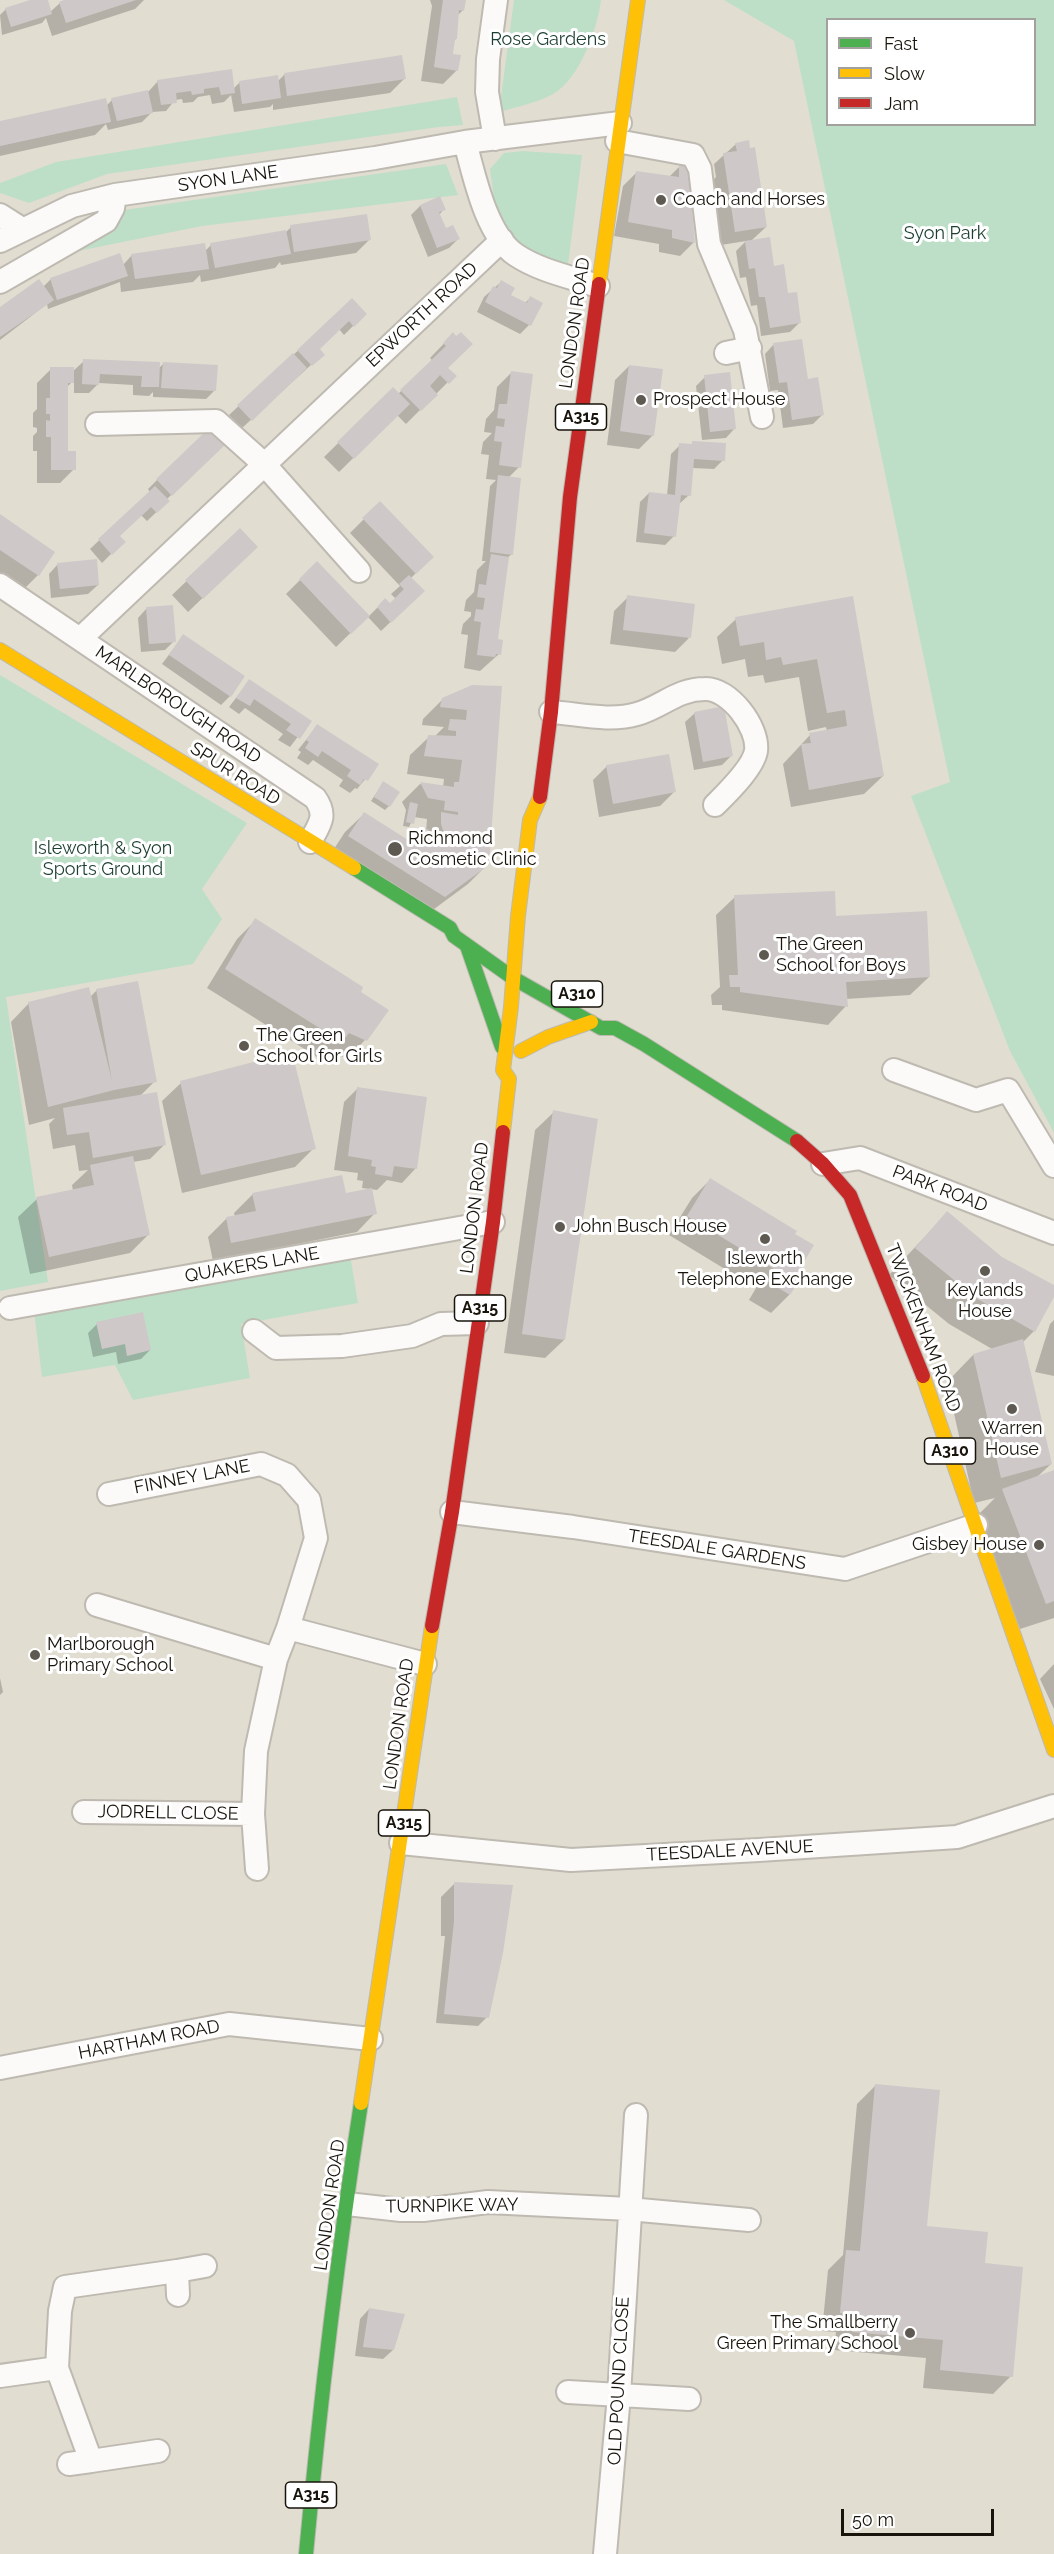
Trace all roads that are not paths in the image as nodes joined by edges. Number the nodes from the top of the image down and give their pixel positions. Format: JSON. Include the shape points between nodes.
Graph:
{"nodes":[{"id":1,"x":496,"y":0,"type":"edge"},
{"id":2,"x":638,"y":0,"type":"edge"},
{"id":3,"x":618,"y":132,"type":"junction"},
{"id":4,"x":495,"y":139,"type":"junction"},
{"id":5,"x":465,"y":142,"type":"junction"},
{"id":6,"x":115,"y":195,"type":"junction"},
{"id":7,"x":0,"y":215,"type":"edge"},
{"id":8,"x":22,"y":229,"type":"junction"},
{"id":9,"x":502,"y":240,"type":"junction"},
{"id":10,"x":0,"y":242,"type":"edge"},
{"id":11,"x":0,"y":282,"type":"edge"},
{"id":12,"x":598,"y":286,"type":"junction"},
{"id":13,"x":750,"y":348,"type":"junction"},
{"id":14,"x":726,"y":353,"type":"dead end"},
{"id":15,"x":762,"y":417,"type":"dead end"},
{"id":16,"x":98,"y":424,"type":"dead end"},
{"id":17,"x":264,"y":464,"type":"junction"},
{"id":18,"x":359,"y":571,"type":"dead end"},
{"id":19,"x":0,"y":585,"type":"edge"},
{"id":20,"x":81,"y":638,"type":"junction"},
{"id":21,"x":0,"y":650,"type":"edge"},
{"id":22,"x":551,"y":712,"type":"junction"},
{"id":23,"x":541,"y":794,"type":"junction"},
{"id":24,"x":715,"y":805,"type":"dead end"},
{"id":25,"x":548,"y":819,"type":"dead end"},
{"id":26,"x":310,"y":842,"type":"junction"},
{"id":27,"x":450,"y":928,"type":"junction"},
{"id":28,"x":473,"y":933,"type":"dead end"},
{"id":29,"x":467,"y":946,"type":"junction"},
{"id":30,"x":498,"y":947,"type":"dead end"},
{"id":31,"x":524,"y":962,"type":"junction"},
{"id":32,"x":513,"y":978,"type":"junction"},
{"id":33,"x":530,"y":988,"type":"junction"},
{"id":34,"x":528,"y":1005,"type":"dead end"},
{"id":35,"x":608,"y":1014,"type":"dead end"},
{"id":36,"x":591,"y":1022,"type":"junction"},
{"id":37,"x":615,"y":1028,"type":"junction"},
{"id":38,"x":524,"y":1032,"type":"dead end"},
{"id":39,"x":504,"y":1054,"type":"junction"},
{"id":40,"x":517,"y":1065,"type":"junction"},
{"id":41,"x":894,"y":1070,"type":"dead end"},
{"id":42,"x":824,"y":1164,"type":"junction"},
{"id":43,"x":1054,"y":1166,"type":"edge"},
{"id":44,"x":494,"y":1222,"type":"junction"},
{"id":45,"x":1054,"y":1233,"type":"edge"},
{"id":46,"x":10,"y":1308,"type":"dead end"},
{"id":47,"x":477,"y":1323,"type":"junction"},
{"id":48,"x":254,"y":1331,"type":"dead end"},
{"id":49,"x":109,"y":1494,"type":"dead end"},
{"id":50,"x":452,"y":1512,"type":"junction"},
{"id":51,"x":976,"y":1525,"type":"junction"},
{"id":52,"x":97,"y":1605,"type":"dead end"},
{"id":53,"x":288,"y":1628,"type":"junction"},
{"id":54,"x":276,"y":1659,"type":"junction"},
{"id":55,"x":425,"y":1664,"type":"junction"},
{"id":56,"x":1054,"y":1750,"type":"edge"},
{"id":57,"x":1054,"y":1806,"type":"edge"},
{"id":58,"x":84,"y":1812,"type":"dead end"},
{"id":59,"x":254,"y":1814,"type":"junction"},
{"id":60,"x":401,"y":1843,"type":"junction"},
{"id":61,"x":256,"y":1869,"type":"dead end"},
{"id":62,"x":371,"y":2039,"type":"junction"},
{"id":63,"x":0,"y":2068,"type":"edge"},
{"id":64,"x":636,"y":2115,"type":"dead end"},
{"id":65,"x":347,"y":2204,"type":"junction"},
{"id":66,"x":630,"y":2209,"type":"junction"},
{"id":67,"x":749,"y":2220,"type":"dead end"},
{"id":68,"x":205,"y":2266,"type":"dead end"},
{"id":69,"x":177,"y":2271,"type":"junction"},
{"id":70,"x":178,"y":2295,"type":"dead end"},
{"id":71,"x":57,"y":2368,"type":"junction"},
{"id":72,"x":0,"y":2376,"type":"edge"},
{"id":73,"x":568,"y":2392,"type":"dead end"},
{"id":74,"x":619,"y":2395,"type":"junction"},
{"id":75,"x":689,"y":2399,"type":"dead end"},
{"id":76,"x":158,"y":2451,"type":"dead end"},
{"id":77,"x":306,"y":2554,"type":"edge"},
{"id":78,"x":605,"y":2554,"type":"edge"}],
"edges":[{"from":1,"to":4,"type":"street","via":[[487,92]]},
{"from":2,"to":3,"type":"main road","name":"LONDON ROAD","number":"A315"},
{"from":3,"to":4,"type":"street","name":"SYON LANE"},
{"from":3,"to":12,"type":"main road","name":"LONDON ROAD","number":"A315"},
{"from":3,"to":13,"type":"street","name":"SYON LANE","via":[[693,155],[700,169],[709,244]]},
{"from":4,"to":5,"type":"street","name":"SYON LANE"},
{"from":5,"to":6,"type":"street","name":"SYON LANE"},
{"from":5,"to":9,"type":"street","via":[[480,195]]},
{"from":6,"to":8,"type":"street","name":"SYON LANE","via":[[72,206]]},
{"from":6,"to":11,"type":"street","via":[[106,221]]},
{"from":7,"to":8,"type":"street"},
{"from":8,"to":10,"type":"street","name":"SYON LANE"},
{"from":9,"to":12,"type":"street","via":[[533,264]]},
{"from":9,"to":17,"type":"street","name":"EPWORTH ROAD"},
{"from":12,"to":22,"type":"main road","name":"LONDON ROAD","number":"A315","via":[[570,497]]},
{"from":13,"to":14,"type":"street"},
{"from":13,"to":15,"type":"street"},
{"from":16,"to":17,"type":"street","via":[[216,421]]},
{"from":17,"to":18,"type":"street"},
{"from":17,"to":20,"type":"street","name":"EPWORTH ROAD"},
{"from":19,"to":20,"type":"street","name":"MARLBOROUGH ROAD"},
{"from":20,"to":26,"type":"street","name":"MARLBOROUGH ROAD","via":[[315,798],[322,808],[321,819]]},
{"from":21,"to":26,"type":"main road","name":"SPUR ROAD"},
{"from":22,"to":23,"type":"main road","name":"LONDON ROAD","number":"A315"},
{"from":22,"to":24,"type":"street","via":[[621,718],[681,692],[708,688],[734,702],[751,723],[756,751],[741,779]]},
{"from":23,"to":25,"type":"main road","name":"LONDON ROAD","number":"A315"},
{"from":23,"to":31,"type":"main road","name":"LONDON ROAD","number":"A315","via":[[530,820]]},
{"from":26,"to":27,"type":"main road","name":"SPUR ROAD"},
{"from":27,"to":28,"type":"main road","name":"SPUR ROAD","via":[[459,926]]},
{"from":27,"to":29,"type":"main road","name":"SPUR ROAD"},
{"from":29,"to":32,"type":"main road","name":"SPUR ROAD"},
{"from":29,"to":39,"type":"main road"},
{"from":30,"to":31,"type":"main road"},
{"from":31,"to":32,"type":"main road","name":"LONDON ROAD","number":"A315"},
{"from":31,"to":33,"type":"main road","name":"LONDON ROAD","number":"A315"},
{"from":32,"to":33,"type":"main road","number":"A310"},
{"from":32,"to":39,"type":"main road","name":"LONDON ROAD","number":"A315"},
{"from":33,"to":34,"type":"main road","name":"LONDON ROAD","number":"A315"},
{"from":33,"to":36,"type":"main road","name":"TWICKENHAM ROAD","number":"A310"},
{"from":35,"to":37,"type":"main road","number":"A310"},
{"from":36,"to":37,"type":"main road","name":"TWICKENHAM ROAD","number":"A310","via":[[601,1028]]},
{"from":36,"to":40,"type":"main road","via":[[556,1034]]},
{"from":37,"to":42,"type":"main road","name":"TWICKENHAM ROAD","number":"A310","via":[[798,1141]]},
{"from":38,"to":40,"type":"main road","name":"LONDON ROAD","number":"A315"},
{"from":39,"to":40,"type":"main road","name":"LONDON ROAD","number":"A315","via":[[503,1070]]},
{"from":40,"to":44,"type":"main road","name":"LONDON ROAD","number":"A315"},
{"from":41,"to":43,"type":"street","via":[[976,1100],[1008,1090]]},
{"from":42,"to":45,"type":"street","name":"PARK ROAD","via":[[861,1158]]},
{"from":42,"to":51,"type":"main road","name":"TWICKENHAM ROAD","number":"A310","via":[[850,1195],[879,1262]]},
{"from":44,"to":46,"type":"street","name":"QUAKERS LANE"},
{"from":44,"to":47,"type":"main road","name":"LONDON ROAD","number":"A315"},
{"from":47,"to":48,"type":"street","via":[[441,1324],[412,1336],[342,1346],[276,1347]]},
{"from":47,"to":50,"type":"main road","name":"LONDON ROAD","number":"A315"},
{"from":49,"to":53,"type":"street","name":"FINNEY LANE","via":[[261,1464],[287,1475],[309,1500],[316,1538]]},
{"from":50,"to":51,"type":"street","name":"TEESDALE GARDENS","via":[[845,1569]]},
{"from":50,"to":55,"type":"main road","name":"LONDON ROAD","number":"A315"},
{"from":51,"to":56,"type":"main road","name":"TWICKENHAM ROAD","number":"A310"},
{"from":52,"to":54,"type":"street"},
{"from":53,"to":54,"type":"street","name":"FINNEY LANE"},
{"from":53,"to":55,"type":"street"},
{"from":54,"to":59,"type":"street","name":"FINNEY LANE","via":[[256,1751]]},
{"from":55,"to":60,"type":"main road","name":"LONDON ROAD","number":"A315"},
{"from":57,"to":60,"type":"street","name":"TEESDALE AVENUE","via":[[957,1837],[759,1850],[571,1860]]},
{"from":58,"to":59,"type":"street","name":"JODRELL CLOSE"},
{"from":59,"to":61,"type":"street","name":"FINNEY LANE"},
{"from":60,"to":62,"type":"main road","name":"LONDON ROAD","number":"A315"},
{"from":62,"to":63,"type":"street","name":"HARTHAM ROAD","via":[[229,2024]]},
{"from":62,"to":65,"type":"main road","name":"LONDON ROAD","number":"A315"},
{"from":64,"to":66,"type":"street"},
{"from":65,"to":66,"type":"street","name":"TURNPIKE WAY","via":[[401,2210],[488,2202]]},
{"from":65,"to":77,"type":"main road","name":"LONDON ROAD","number":"A315"},
{"from":66,"to":67,"type":"street","name":"TURNPIKE WAY"},
{"from":66,"to":74,"type":"street","name":"OLD POUND CLOSE"},
{"from":68,"to":69,"type":"street"},
{"from":69,"to":70,"type":"street"},
{"from":69,"to":71,"type":"street","via":[[65,2287]]},
{"from":71,"to":72,"type":"street"},
{"from":71,"to":76,"type":"street","via":[[80,2462]]},
{"from":73,"to":74,"type":"street"},
{"from":74,"to":75,"type":"street"},
{"from":74,"to":78,"type":"street","name":"OLD POUND CLOSE"}]}
